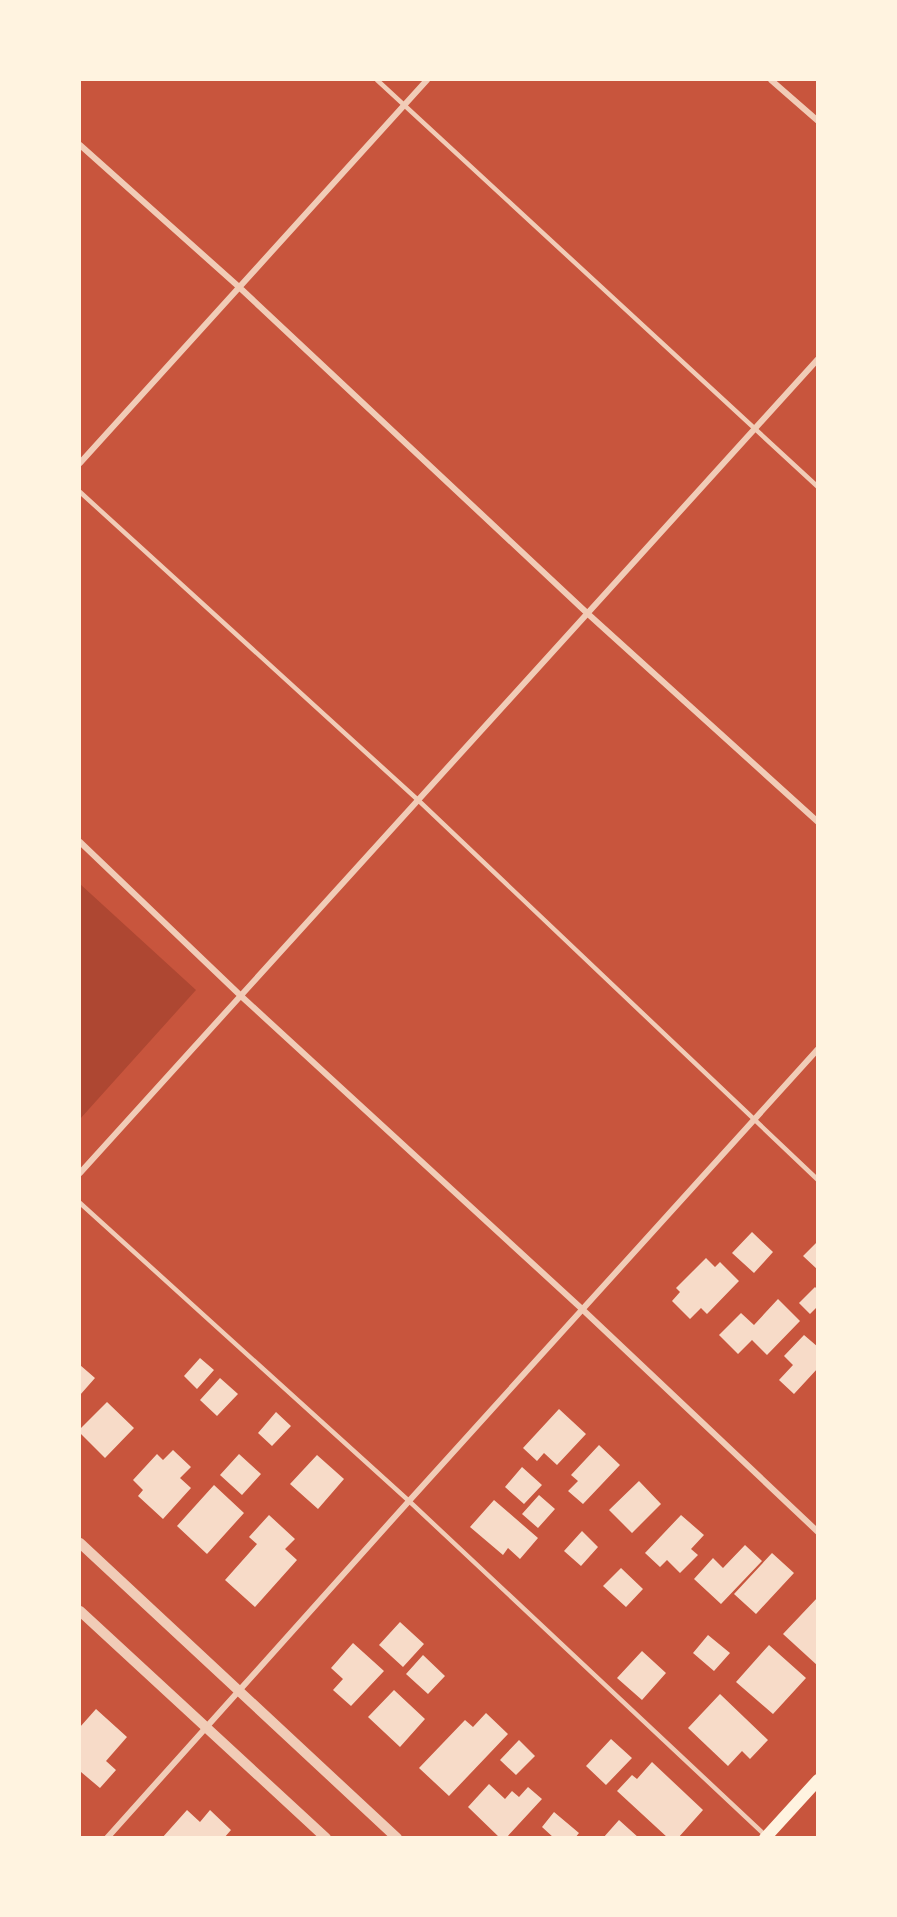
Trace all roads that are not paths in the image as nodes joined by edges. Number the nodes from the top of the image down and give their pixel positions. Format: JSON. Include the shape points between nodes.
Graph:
{"nodes":[{"id":1,"x":377,"y":80,"type":"edge"},
{"id":2,"x":427,"y":80,"type":"edge"},
{"id":3,"x":771,"y":80,"type":"edge"},
{"id":4,"x":404,"y":105,"type":"junction"},
{"id":5,"x":818,"y":121,"type":"edge"},
{"id":6,"x":80,"y":145,"type":"edge"},
{"id":7,"x":238,"y":287,"type":"junction"},
{"id":8,"x":818,"y":359,"type":"edge"},
{"id":9,"x":754,"y":429,"type":"junction"},
{"id":10,"x":80,"y":463,"type":"edge"},
{"id":11,"x":818,"y":487,"type":"edge"},
{"id":12,"x":80,"y":492,"type":"edge"},
{"id":13,"x":587,"y":613,"type":"junction"},
{"id":14,"x":417,"y":800,"type":"junction"},
{"id":15,"x":818,"y":822,"type":"edge"},
{"id":16,"x":80,"y":842,"type":"edge"},
{"id":17,"x":241,"y":996,"type":"junction"},
{"id":18,"x":818,"y":1049,"type":"edge"},
{"id":19,"x":753,"y":1120,"type":"junction"},
{"id":20,"x":80,"y":1173,"type":"edge"},
{"id":21,"x":818,"y":1180,"type":"edge"},
{"id":22,"x":80,"y":1203,"type":"edge"},
{"id":23,"x":582,"y":1309,"type":"junction"},
{"id":24,"x":409,"y":1501,"type":"junction"},
{"id":25,"x":818,"y":1532,"type":"edge"},
{"id":26,"x":80,"y":1543,"type":"edge"},
{"id":27,"x":80,"y":1611,"type":"edge"},
{"id":28,"x":238,"y":1690,"type":"junction"},
{"id":29,"x":205,"y":1727,"type":"junction"},
{"id":30,"x":818,"y":1780,"type":"edge"},
{"id":31,"x":766,"y":1837,"type":"edge"},
{"id":32,"x":107,"y":1838,"type":"edge"},
{"id":33,"x":326,"y":1838,"type":"edge"},
{"id":34,"x":398,"y":1838,"type":"edge"}],
"edges":[{"from":1,"to":4,"type":"lane"},
{"from":2,"to":4,"type":"street"},
{"from":3,"to":5,"type":"street"},
{"from":4,"to":7,"type":"street"},
{"from":4,"to":9,"type":"lane"},
{"from":6,"to":7,"type":"street"},
{"from":7,"to":10,"type":"street"},
{"from":7,"to":13,"type":"street"},
{"from":8,"to":9,"type":"street"},
{"from":9,"to":11,"type":"lane"},
{"from":9,"to":13,"type":"street"},
{"from":12,"to":14,"type":"lane"},
{"from":13,"to":14,"type":"street"},
{"from":13,"to":15,"type":"street"},
{"from":14,"to":17,"type":"street"},
{"from":14,"to":19,"type":"lane"},
{"from":16,"to":17,"type":"street"},
{"from":17,"to":20,"type":"street"},
{"from":17,"to":23,"type":"street"},
{"from":18,"to":19,"type":"street"},
{"from":19,"to":21,"type":"lane"},
{"from":19,"to":23,"type":"street"},
{"from":22,"to":24,"type":"lane"},
{"from":23,"to":24,"type":"street"},
{"from":23,"to":25,"type":"street"},
{"from":24,"to":28,"type":"street"},
{"from":24,"to":31,"type":"lane"},
{"from":26,"to":28,"type":"street"},
{"from":27,"to":29,"type":"street"},
{"from":28,"to":29,"type":"street"},
{"from":28,"to":34,"type":"street"},
{"from":29,"to":32,"type":"street"},
{"from":29,"to":33,"type":"street"},
{"from":30,"to":31,"type":"main road"}]}
